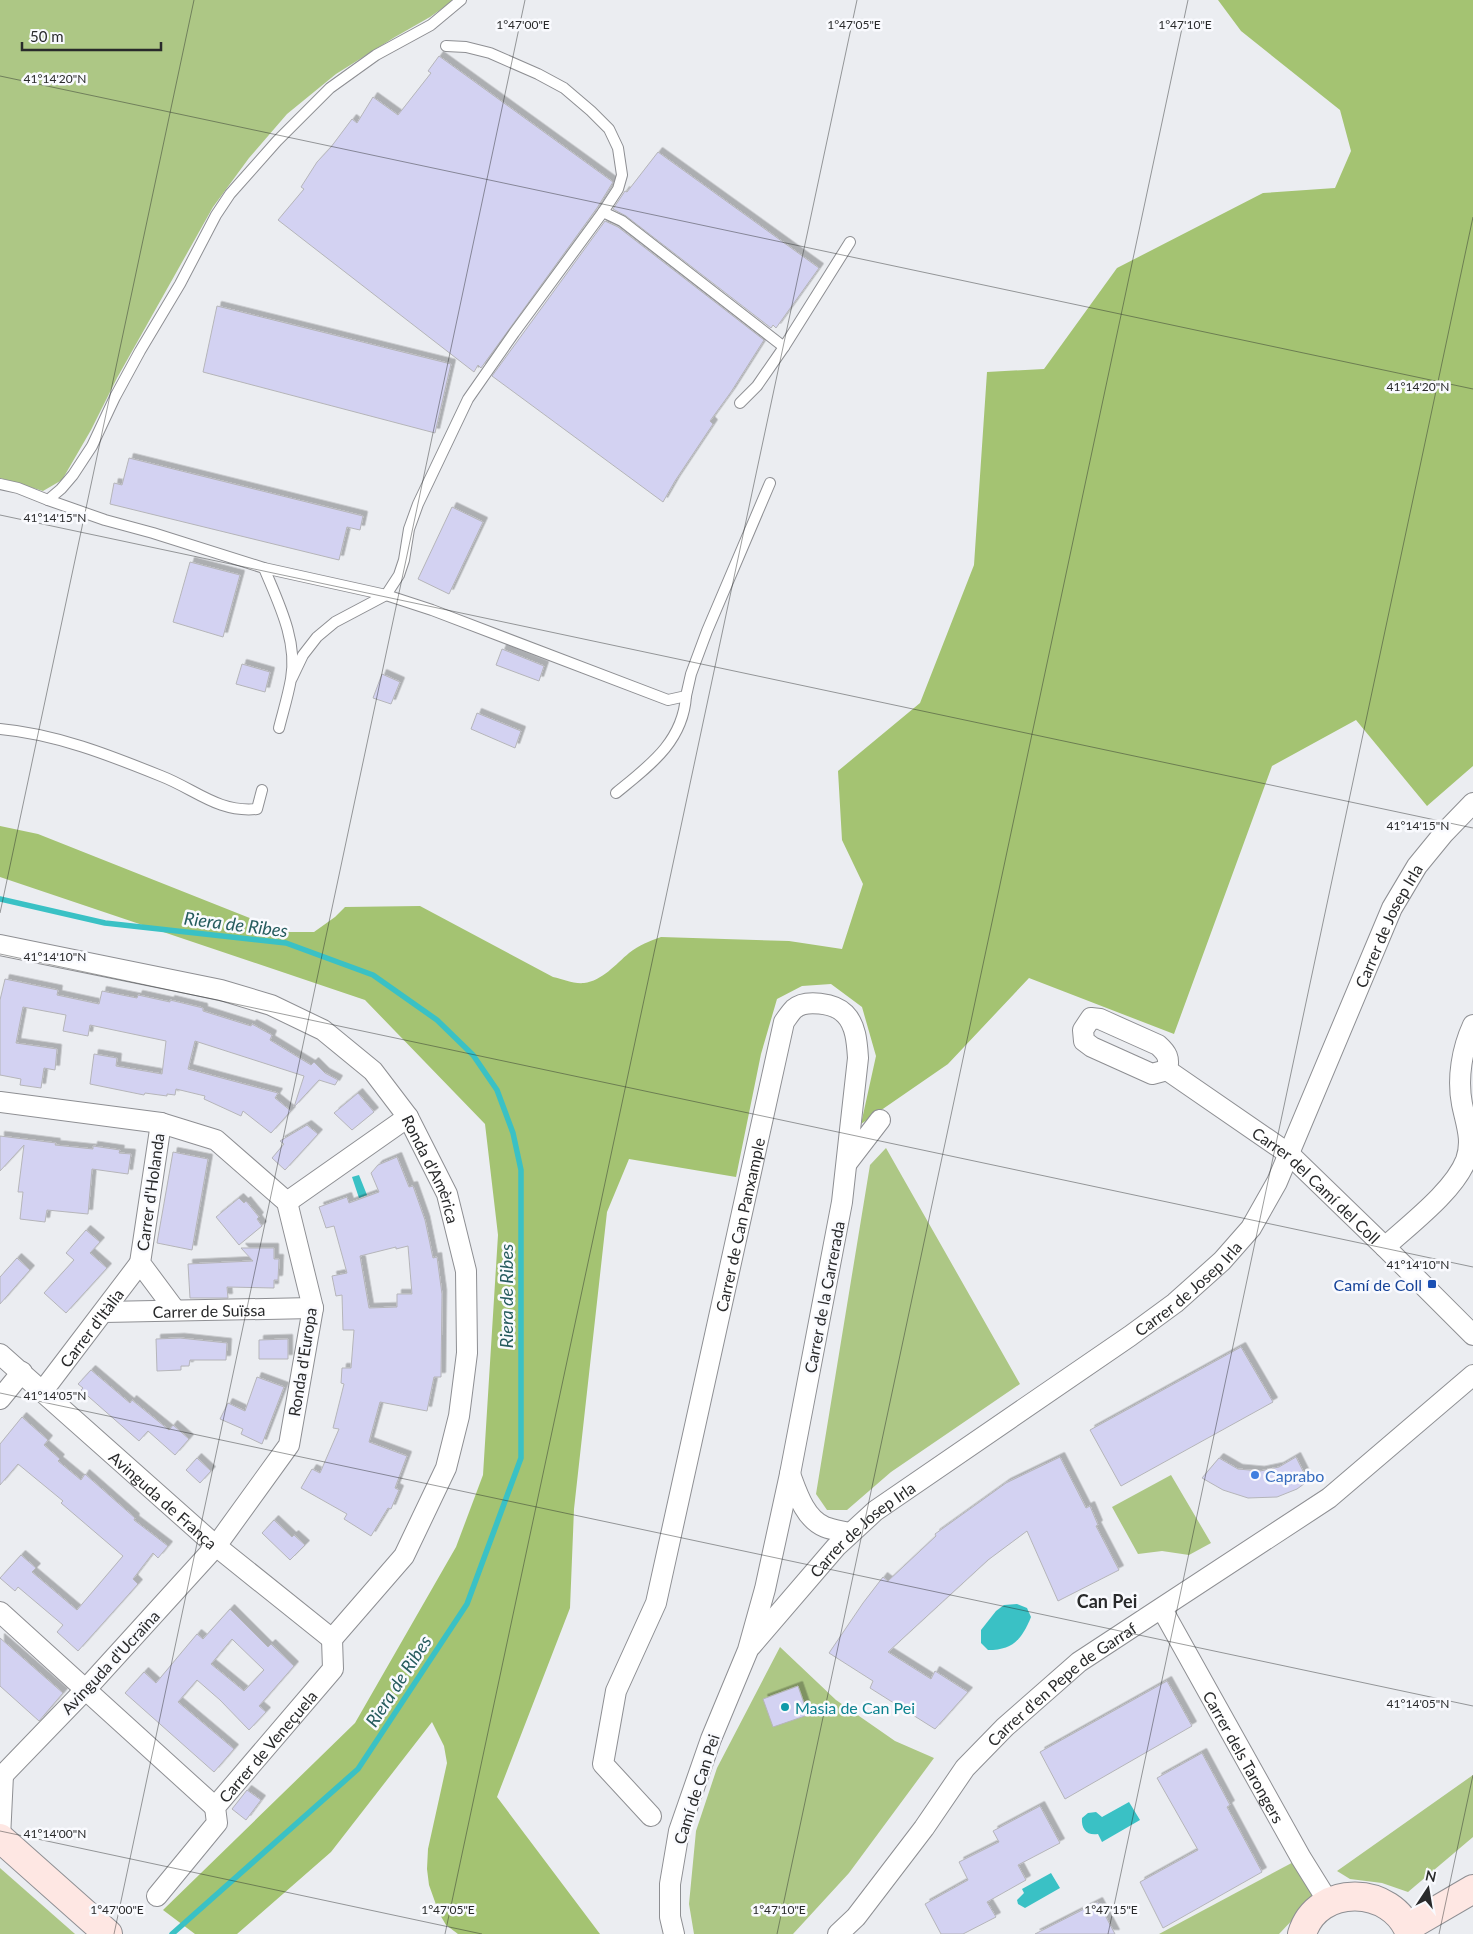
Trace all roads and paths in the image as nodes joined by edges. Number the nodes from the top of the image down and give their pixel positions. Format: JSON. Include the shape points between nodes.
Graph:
{"nodes":[{"id":1,"x":461,"y":0,"type":"edge"},
{"id":2,"x":446,"y":46,"type":"dead end"},
{"id":3,"x":604,"y":212,"type":"junction"},
{"id":4,"x":850,"y":242,"type":"dead end"},
{"id":5,"x":784,"y":347,"type":"junction"},
{"id":6,"x":740,"y":403,"type":"dead end"},
{"id":7,"x":770,"y":483,"type":"dead end"},
{"id":8,"x":0,"y":484,"type":"edge"},
{"id":9,"x":48,"y":500,"type":"junction"},
{"id":10,"x":264,"y":568,"type":"junction"},
{"id":11,"x":386,"y":595,"type":"junction"},
{"id":12,"x":292,"y":678,"type":"junction"},
{"id":13,"x":686,"y":696,"type":"junction"},
{"id":14,"x":278,"y":728,"type":"dead end"},
{"id":15,"x":0,"y":729,"type":"edge"},
{"id":16,"x":262,"y":790,"type":"dead end"},
{"id":17,"x":616,"y":794,"type":"dead end"},
{"id":18,"x":1473,"y":803,"type":"edge"},
{"id":19,"x":0,"y":946,"type":"edge"},
{"id":20,"x":1473,"y":1025,"type":"edge"},
{"id":21,"x":1167,"y":1070,"type":"dead end"},
{"id":22,"x":0,"y":1102,"type":"edge"},
{"id":23,"x":408,"y":1117,"type":"junction"},
{"id":24,"x":851,"y":1118,"type":"joint"},
{"id":25,"x":880,"y":1120,"type":"dead end"},
{"id":26,"x":161,"y":1123,"type":"junction"},
{"id":27,"x":1289,"y":1154,"type":"junction"},
{"id":28,"x":1470,"y":1159,"type":"edge"},
{"id":29,"x":846,"y":1165,"type":"junction"},
{"id":30,"x":287,"y":1202,"type":"junction"},
{"id":31,"x":1385,"y":1247,"type":"junction"},
{"id":32,"x":140,"y":1263,"type":"junction"},
{"id":33,"x":313,"y":1308,"type":"junction"},
{"id":34,"x":175,"y":1310,"type":"junction"},
{"id":35,"x":104,"y":1312,"type":"junction"},
{"id":36,"x":1473,"y":1335,"type":"edge"},
{"id":37,"x":0,"y":1354,"type":"edge"},
{"id":38,"x":22,"y":1372,"type":"junction"},
{"id":39,"x":1473,"y":1375,"type":"edge"},
{"id":40,"x":42,"y":1392,"type":"junction"},
{"id":41,"x":0,"y":1399,"type":"edge"},
{"id":42,"x":790,"y":1474,"type":"junction"},
{"id":43,"x":849,"y":1533,"type":"junction"},
{"id":44,"x":216,"y":1546,"type":"junction"},
{"id":45,"x":1162,"y":1608,"type":"junction"},
{"id":46,"x":0,"y":1612,"type":"edge"},
{"id":47,"x":332,"y":1639,"type":"junction"},
{"id":48,"x":748,"y":1650,"type":"junction"},
{"id":49,"x":86,"y":1689,"type":"junction"},
{"id":50,"x":1,"y":1775,"type":"edge"},
{"id":51,"x":215,"y":1807,"type":"junction"},
{"id":52,"x":651,"y":1816,"type":"dead end"},
{"id":53,"x":0,"y":1838,"type":"edge"},
{"id":54,"x":1469,"y":1894,"type":"edge"},
{"id":55,"x":156,"y":1896,"type":"dead end"},
{"id":56,"x":1329,"y":1903,"type":"junction"},
{"id":57,"x":1409,"y":1930,"type":"edge"},
{"id":58,"x":108,"y":1934,"type":"edge"},
{"id":59,"x":674,"y":1934,"type":"edge"},
{"id":60,"x":838,"y":1934,"type":"edge"},
{"id":61,"x":1302,"y":1934,"type":"edge"}],
"edges":[{"from":1,"to":9,"type":"lane","via":[[431,25],[376,54],[330,88],[230,194],[140,351],[92,446],[73,475]]},
{"from":2,"to":3,"type":"lane","via":[[490,53],[538,74],[564,88],[609,129],[618,148],[622,175],[618,189]]},
{"from":3,"to":5,"type":"lane","via":[[622,221]]},
{"from":3,"to":11,"type":"lane","via":[[468,399],[418,504],[399,575]]},
{"from":4,"to":5,"type":"lane"},
{"from":5,"to":6,"type":"lane","via":[[757,386]]},
{"from":7,"to":13,"type":"lane","via":[[690,674]]},
{"from":8,"to":9,"type":"lane"},
{"from":9,"to":10,"type":"lane"},
{"from":10,"to":11,"type":"lane"},
{"from":10,"to":12,"type":"lane","via":[[287,626]]},
{"from":11,"to":12,"type":"lane","via":[[335,622],[317,637]]},
{"from":11,"to":13,"type":"lane","via":[[668,700]]},
{"from":12,"to":14,"type":"lane"},
{"from":13,"to":17,"type":"lane","via":[[681,724],[668,746]]},
{"from":15,"to":16,"type":"lane","via":[[61,739],[163,776],[228,808],[257,809]]},
{"from":18,"to":27,"type":"street","name":"Carrer de Josep Irla","via":[[1417,866],[1392,908]]},
{"from":19,"to":23,"type":"street","name":"Ronda d'Amèrica","via":[[169,978],[271,1005],[323,1030],[373,1071]]},
{"from":20,"to":28,"type":"street","via":[[1464,1049],[1461,1080],[1462,1105],[1470,1131]]},
{"from":21,"to":27,"type":"street","name":"Carrer del Camí del Coll"},
{"from":22,"to":26,"type":"street"},
{"from":23,"to":30,"type":"street"},
{"from":23,"to":47,"type":"street","name":"Ronda d'Amèrica","via":[[447,1194],[466,1270],[467,1353],[459,1416],[446,1468],[404,1556]]},
{"from":24,"to":29,"type":"street","name":"Carrer de la Carrerada"},
{"from":24,"to":52,"type":"street","name":"Carrer de Can Panxample","via":[[858,1058],[851,1023],[845,1013],[832,1005],[812,1004],[795,1008],[784,1022],[656,1603],[616,1691],[603,1764]]},
{"from":25,"to":29,"type":"street"},
{"from":26,"to":30,"type":"street","via":[[216,1140]]},
{"from":26,"to":32,"type":"street","name":"Carrer d'Holanda"},
{"from":27,"to":31,"type":"street","name":"Carrer del Camí del Coll"},
{"from":27,"to":43,"type":"street","name":"Carrer de Josep Irla","via":[[1251,1228],[1222,1261],[1175,1303],[875,1511]]},
{"from":28,"to":31,"type":"street","via":[[1452,1185]]},
{"from":29,"to":42,"type":"street","name":"Carrer de la Carrerada","via":[[842,1202]]},
{"from":30,"to":33,"type":"street","name":"Ronda d'Europa"},
{"from":31,"to":36,"type":"street","name":"Carrer del Camí del Coll"},
{"from":32,"to":34,"type":"street","name":"Carrer d'Holanda"},
{"from":32,"to":35,"type":"street","name":"Carrer d'Itàlia"},
{"from":33,"to":34,"type":"street","name":"Carrer de Suïssa"},
{"from":33,"to":44,"type":"street","name":"Ronda d'Europa","via":[[288,1445]]},
{"from":34,"to":35,"type":"street","name":"Carrer de Suïssa"},
{"from":35,"to":40,"type":"street","name":"Carrer d'Itàlia"},
{"from":37,"to":38,"type":"street","name":"Avinguda de França"},
{"from":38,"to":40,"type":"street","name":"Avinguda de França"},
{"from":38,"to":41,"type":"street"},
{"from":39,"to":45,"type":"street","name":"Carrer d'en Pepe de Garraf","via":[[1329,1498]]},
{"from":40,"to":44,"type":"street","name":"Avinguda de França"},
{"from":42,"to":43,"type":"street","via":[[798,1497],[811,1517],[824,1526]]},
{"from":42,"to":48,"type":"street","name":"Carrer de la Carrerada"},
{"from":43,"to":48,"type":"street","name":"Carrer de Josep Irla"},
{"from":44,"to":47,"type":"street","name":"Avinguda de França"},
{"from":44,"to":49,"type":"street","name":"Avinguda d'Ucraïna"},
{"from":45,"to":56,"type":"street","name":"Carrer dels Tarongers"},
{"from":45,"to":60,"type":"street","name":"Carrer d'en Pepe de Garraf","via":[[1080,1662],[1005,1727],[965,1768],[856,1917]]},
{"from":46,"to":49,"type":"street"},
{"from":47,"to":51,"type":"street","name":"Carrer de Veneçuela","via":[[333,1670]]},
{"from":48,"to":59,"type":"street","name":"Camí de Can Pei","via":[[711,1740],[679,1831],[670,1884],[670,1917]]},
{"from":49,"to":50,"type":"street","name":"Avinguda d'Ucraïna"},
{"from":49,"to":51,"type":"street"},
{"from":50,"to":53,"type":"street","name":"Avinguda d'Ucraïna"},
{"from":51,"to":55,"type":"street","name":"Carrer de Veneçuela","via":[[217,1823]]},
{"from":53,"to":58,"type":"street"},
{"from":54,"to":57,"type":"street"},
{"from":56,"to":57,"type":"street","via":[[1346,1896],[1364,1896],[1382,1902],[1397,1912]]},
{"from":56,"to":61,"type":"street","via":[[1314,1914]]}]}
